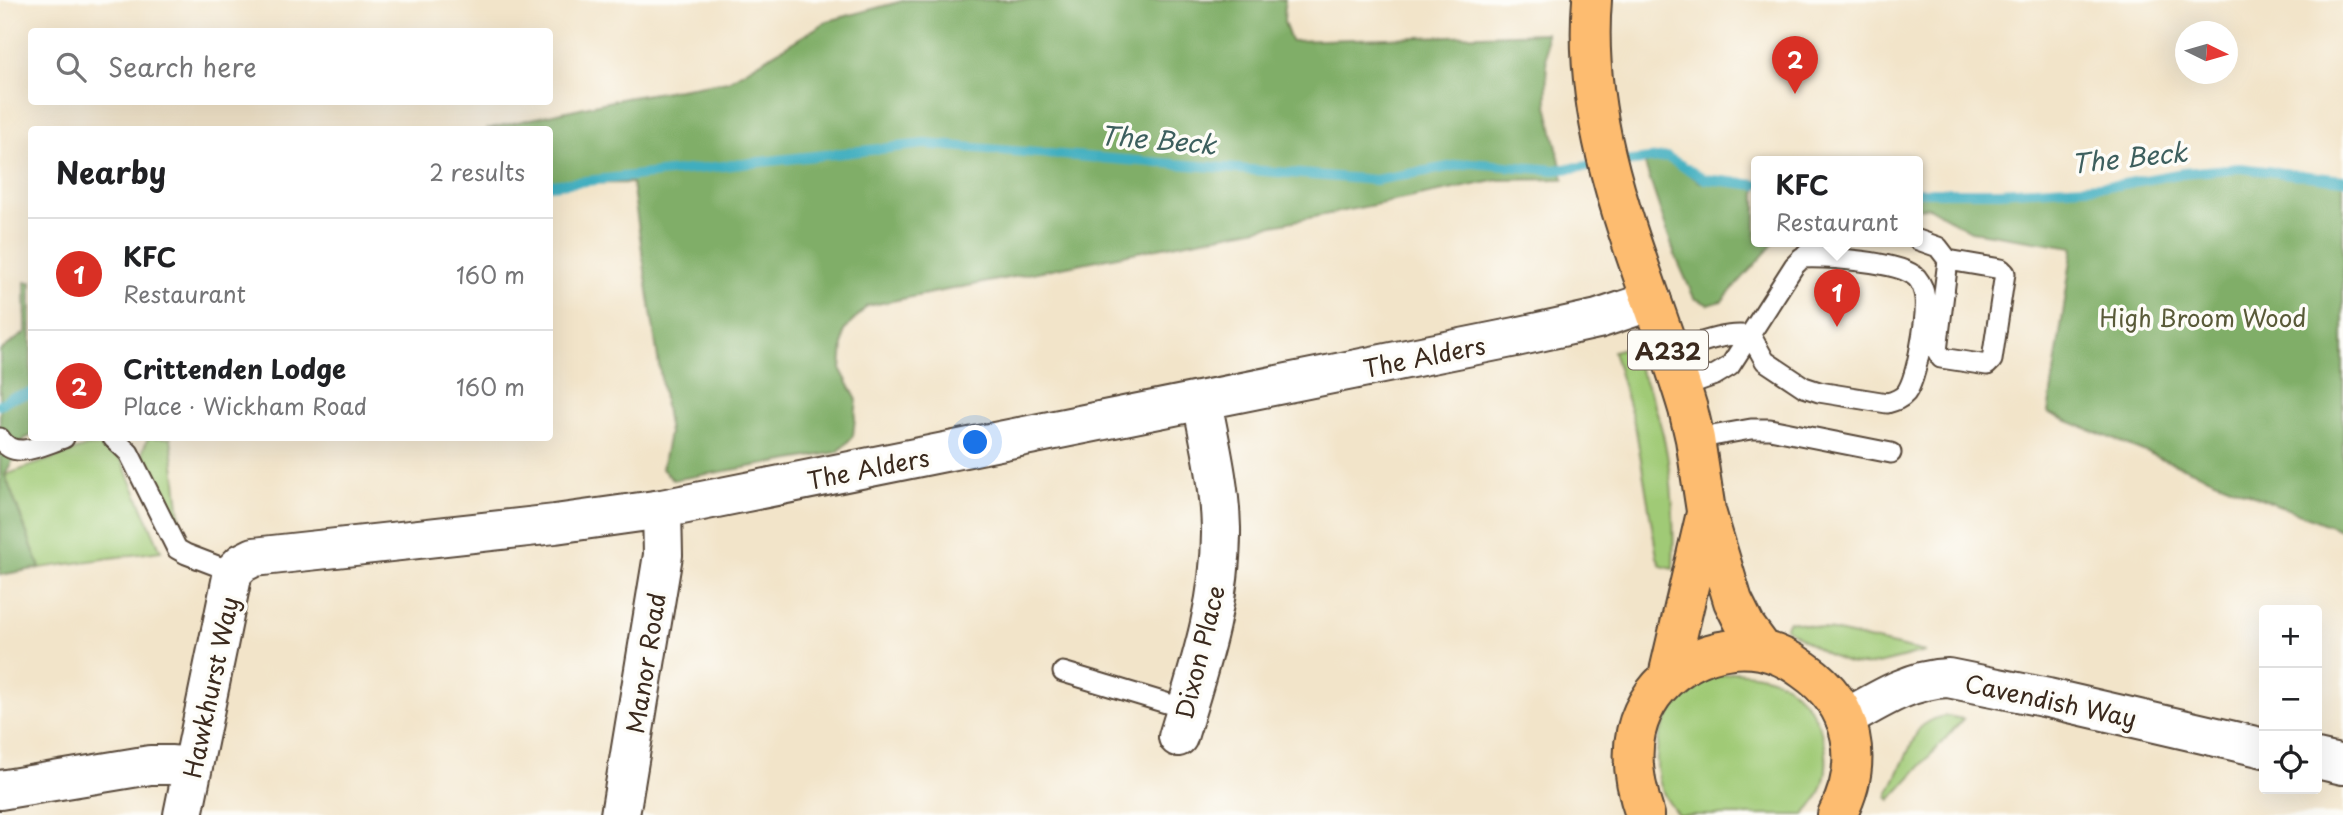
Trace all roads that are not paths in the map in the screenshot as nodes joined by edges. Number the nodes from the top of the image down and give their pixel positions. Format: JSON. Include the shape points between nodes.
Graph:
{"nodes":[{"id":1,"x":1592,"y":0,"type":"edge"},
{"id":2,"x":1923,"y":242,"type":"edge"},
{"id":3,"x":1813,"y":247,"type":"edge"},
{"id":4,"x":1801,"y":258,"type":"junction"},
{"id":5,"x":1948,"y":260,"type":"junction"},
{"id":6,"x":1651,"y":301,"type":"junction"},
{"id":7,"x":1751,"y":336,"type":"junction"},
{"id":8,"x":1675,"y":370,"type":"junction"},
{"id":9,"x":1202,"y":401,"type":"junction"},
{"id":10,"x":0,"y":438,"type":"edge"},
{"id":11,"x":1695,"y":439,"type":"junction"},
{"id":12,"x":55,"y":441,"type":"edge"},
{"id":13,"x":116,"y":441,"type":"edge"},
{"id":14,"x":1891,"y":453,"type":"dead end"},
{"id":15,"x":662,"y":509,"type":"junction"},
{"id":16,"x":1706,"y":511,"type":"junction"},
{"id":17,"x":238,"y":567,"type":"junction"},
{"id":18,"x":1763,"y":650,"type":"junction"},
{"id":19,"x":1063,"y":672,"type":"dead end"},
{"id":20,"x":1668,"y":676,"type":"junction"},
{"id":21,"x":1845,"y":719,"type":"junction"},
{"id":22,"x":1182,"y":723,"type":"joint"},
{"id":23,"x":2259,"y":747,"type":"edge"},
{"id":24,"x":2322,"y":760,"type":"edge"},
{"id":25,"x":2343,"y":765,"type":"edge"},
{"id":26,"x":193,"y":767,"type":"junction"},
{"id":27,"x":0,"y":790,"type":"edge"},
{"id":28,"x":183,"y":815,"type":"edge"},
{"id":29,"x":620,"y":815,"type":"edge"},
{"id":30,"x":1645,"y":815,"type":"edge"},
{"id":31,"x":1837,"y":815,"type":"edge"}],
"edges":[{"from":1,"to":6,"type":"highway","number":"A232","via":[[1591,62],[1602,134],[1625,230]]},
{"from":2,"to":5,"type":"lane","via":[[1938,247]]},
{"from":3,"to":4,"type":"lane"},
{"from":4,"to":7,"type":"lane"},
{"from":4,"to":7,"type":"lane","via":[[1894,267],[1916,276],[1925,307],[1911,385],[1898,400],[1887,403],[1819,392],[1765,361]]},
{"from":5,"to":5,"type":"lane","via":[[2005,273],[1992,360],[1987,365],[1941,358],[1937,351]]},
{"from":6,"to":8,"type":"highway","number":"A232"},
{"from":6,"to":9,"type":"street","name":"The Alders","via":[[1598,319]]},
{"from":7,"to":8,"type":"lane","via":[[1724,337]]},
{"from":7,"to":8,"type":"lane","via":[[1730,366],[1715,375]]},
{"from":8,"to":11,"type":"highway","number":"A232"},
{"from":9,"to":15,"type":"street","name":"The Alders"},
{"from":9,"to":22,"type":"street","name":"Dixon Place","via":[[1219,494],[1219,571],[1212,616]]},
{"from":10,"to":12,"type":"lane","via":[[12,450],[24,451]]},
{"from":11,"to":14,"type":"lane","via":[[1770,429]]},
{"from":11,"to":16,"type":"highway","number":"A232"},
{"from":13,"to":17,"type":"lane","via":[[128,453],[177,549]]},
{"from":15,"to":17,"type":"street","name":"The Alders","via":[[285,553],[254,558]]},
{"from":15,"to":29,"type":"street","name":"Manor Road","via":[[663,555]]},
{"from":16,"to":18,"type":"highway","number":"A232","via":[[1733,601]]},
{"from":16,"to":20,"type":"highway","number":"A232"},
{"from":17,"to":26,"type":"street","name":"Hawkhurst Way"},
{"from":18,"to":20,"type":"highway","via":[[1715,651]]},
{"from":18,"to":21,"type":"highway","via":[[1815,677]]},
{"from":19,"to":22,"type":"lane"},
{"from":20,"to":30,"type":"highway","via":[[1649,700],[1636,730],[1633,761]]},
{"from":21,"to":23,"type":"street","name":"Cavendish Way","via":[[1900,689],[1948,678]]},
{"from":21,"to":31,"type":"highway","via":[[1853,745],[1853,771]]},
{"from":24,"to":25,"type":"street"},
{"from":26,"to":27,"type":"street","via":[[150,765]]},
{"from":26,"to":28,"type":"street","name":"Hawkhurst Way"}]}
